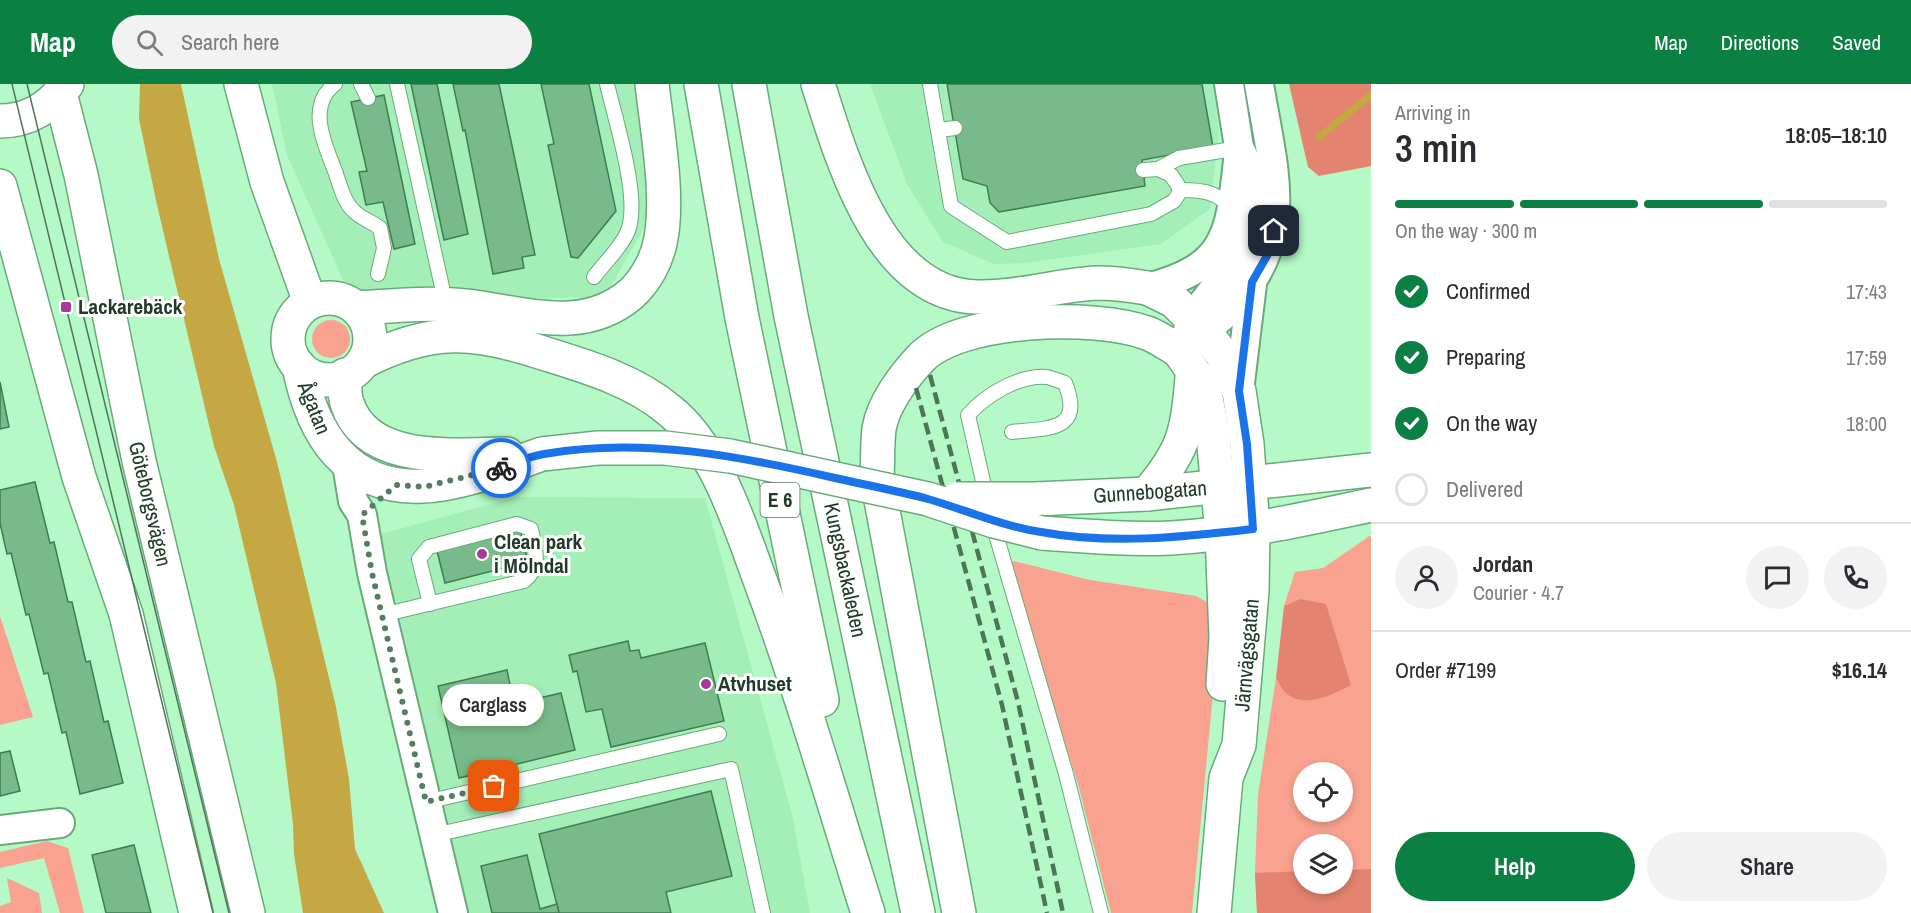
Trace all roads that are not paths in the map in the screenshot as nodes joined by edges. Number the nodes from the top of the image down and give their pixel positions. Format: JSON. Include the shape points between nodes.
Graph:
{"nodes":[{"id":1,"x":241,"y":84,"type":"edge"},
{"id":2,"x":335,"y":84,"type":"edge"},
{"id":3,"x":361,"y":84,"type":"edge"},
{"id":4,"x":397,"y":84,"type":"edge"},
{"id":5,"x":607,"y":84,"type":"edge"},
{"id":6,"x":652,"y":84,"type":"edge"},
{"id":7,"x":700,"y":84,"type":"edge"},
{"id":8,"x":749,"y":84,"type":"edge"},
{"id":9,"x":818,"y":84,"type":"edge"},
{"id":10,"x":930,"y":84,"type":"edge"},
{"id":11,"x":1229,"y":84,"type":"edge"},
{"id":12,"x":1259,"y":84,"type":"edge"},
{"id":13,"x":64,"y":89,"type":"edge"},
{"id":14,"x":368,"y":98,"type":"dead end"},
{"id":15,"x":0,"y":122,"type":"edge"},
{"id":16,"x":955,"y":128,"type":"dead end"},
{"id":17,"x":939,"y":130,"type":"junction"},
{"id":18,"x":1239,"y":147,"type":"junction"},
{"id":19,"x":1270,"y":148,"type":"junction"},
{"id":20,"x":1158,"y":169,"type":"junction"},
{"id":21,"x":1143,"y":170,"type":"dead end"},
{"id":22,"x":0,"y":186,"type":"edge"},
{"id":23,"x":1181,"y":190,"type":"junction"},
{"id":24,"x":1233,"y":209,"type":"junction"},
{"id":25,"x":378,"y":274,"type":"dead end"},
{"id":26,"x":594,"y":277,"type":"dead end"},
{"id":27,"x":1252,"y":282,"type":"junction"},
{"id":28,"x":442,"y":287,"type":"dead end"},
{"id":29,"x":1147,"y":288,"type":"junction"},
{"id":30,"x":310,"y":302,"type":"junction"},
{"id":31,"x":356,"y":308,"type":"junction"},
{"id":32,"x":1199,"y":325,"type":"junction"},
{"id":33,"x":1186,"y":360,"type":"junction"},
{"id":34,"x":298,"y":366,"type":"junction"},
{"id":35,"x":354,"y":369,"type":"junction"},
{"id":36,"x":1239,"y":391,"type":"junction"},
{"id":37,"x":1012,"y":432,"type":"dead end"},
{"id":38,"x":495,"y":462,"type":"junction"},
{"id":39,"x":347,"y":464,"type":"junction"},
{"id":40,"x":1371,"y":470,"type":"edge"},
{"id":41,"x":396,"y":485,"type":"junction"},
{"id":42,"x":1234,"y":485,"type":"junction"},
{"id":43,"x":1147,"y":494,"type":"junction"},
{"id":44,"x":928,"y":499,"type":"junction"},
{"id":45,"x":1371,"y":505,"type":"edge"},
{"id":46,"x":362,"y":515,"type":"junction"},
{"id":47,"x":1238,"y":531,"type":"junction"},
{"id":48,"x":430,"y":604,"type":"junction"},
{"id":49,"x":382,"y":615,"type":"junction"},
{"id":50,"x":719,"y":734,"type":"dead end"},
{"id":51,"x":426,"y":802,"type":"junction"},
{"id":52,"x":60,"y":823,"type":"dead end"},
{"id":53,"x":0,"y":830,"type":"edge"},
{"id":54,"x":434,"y":835,"type":"junction"},
{"id":55,"x":196,"y":913,"type":"edge"},
{"id":56,"x":248,"y":913,"type":"edge"},
{"id":57,"x":453,"y":913,"type":"edge"},
{"id":58,"x":763,"y":913,"type":"edge"},
{"id":59,"x":868,"y":913,"type":"edge"},
{"id":60,"x":918,"y":913,"type":"edge"},
{"id":61,"x":960,"y":913,"type":"edge"},
{"id":62,"x":1101,"y":913,"type":"edge"},
{"id":63,"x":1214,"y":913,"type":"edge"}],
"edges":[{"from":1,"to":30,"type":"main road","via":[[267,182]]},
{"from":2,"to":25,"type":"lane","via":[[320,110],[320,129],[345,199],[355,213],[380,228],[384,248]]},
{"from":3,"to":14,"type":"lane"},
{"from":4,"to":28,"type":"lane"},
{"from":5,"to":26,"type":"lane","via":[[633,214],[627,234]]},
{"from":6,"to":31,"type":"main road","via":[[662,203],[660,242],[652,267],[619,304],[576,319],[548,319],[462,306]]},
{"from":7,"to":59,"type":"main road","number":"E 6","via":[[742,318]]},
{"from":8,"to":60,"type":"main road","name":"Kungsbackaleden","number":"E 6","via":[[791,316]]},
{"from":9,"to":29,"type":"main road","via":[[857,195],[896,257],[920,277],[947,291],[976,297],[1094,283]]},
{"from":10,"to":17,"type":"lane"},
{"from":11,"to":18,"type":"street"},
{"from":12,"to":19,"type":"street"},
{"from":13,"to":15,"type":"main road","name":"Göteborgsvägen","via":[[34,114]]},
{"from":13,"to":56,"type":"main road","name":"Göteborgsvägen","via":[[140,461]]},
{"from":16,"to":17,"type":"lane"},
{"from":17,"to":23,"type":"lane","via":[[951,206],[1007,242],[1151,214],[1174,201]]},
{"from":18,"to":19,"type":"lane"},
{"from":18,"to":20,"type":"lane","via":[[1179,158]]},
{"from":18,"to":24,"type":"street"},
{"from":18,"to":32,"type":"street","via":[[1252,175],[1256,223],[1245,250]]},
{"from":19,"to":27,"type":"street","via":[[1277,205],[1274,231],[1268,254]]},
{"from":20,"to":21,"type":"lane"},
{"from":20,"to":23,"type":"lane","via":[[1171,175]]},
{"from":22,"to":55,"type":"main road","via":[[79,477],[126,614]]},
{"from":23,"to":24,"type":"lane","via":[[1214,193]]},
{"from":24,"to":29,"type":"street","via":[[1228,229],[1206,261],[1184,277]]},
{"from":27,"to":32,"type":"street","via":[[1231,308]]},
{"from":27,"to":36,"type":"street"},
{"from":29,"to":32,"type":"main road","via":[[1174,302]]},
{"from":30,"to":31,"type":"main road","via":[[334,298]]},
{"from":30,"to":34,"type":"main road","name":"Ågatan","via":[[297,313],[289,329],[289,346]]},
{"from":31,"to":35,"type":"main road","via":[[364,317],[369,334],[368,351]]},
{"from":32,"to":33,"type":"street"},
{"from":32,"to":36,"type":"main road","via":[[1222,354]]},
{"from":33,"to":42,"type":"main road","via":[[1204,387]]},
{"from":33,"to":43,"type":"main road","via":[[1190,406],[1181,446],[1170,468]]},
{"from":33,"to":61,"type":"main road","via":[[1148,333],[1119,326],[1037,322],[981,330],[950,340],[922,357],[886,409],[879,428],[877,479]]},
{"from":34,"to":35,"type":"main road","name":"Ågatan","via":[[321,379],[334,379]]},
{"from":34,"to":39,"type":"main road","name":"Ågatan","via":[[304,395],[317,426]]},
{"from":35,"to":38,"type":"main road","name":"Gunnebogatan","via":[[346,402],[358,424],[377,440],[403,450]]},
{"from":35,"to":59,"type":"main road","via":[[388,349],[443,334],[502,341],[588,368],[630,386],[669,409],[692,432],[722,484],[791,664]]},
{"from":36,"to":42,"type":"main road"},
{"from":37,"to":62,"type":"lane","via":[[1058,426],[1069,415],[1072,401],[1065,383],[1047,377],[1017,382],[982,399],[968,415],[1002,562],[1066,774]]},
{"from":38,"to":41,"type":"main road","name":"Ågatan","via":[[424,487]]},
{"from":38,"to":44,"type":"main road","name":"Gunnebogatan","bridge":true,"via":[[598,448],[686,451],[790,468]]},
{"from":39,"to":41,"type":"main road","name":"Ågatan"},
{"from":39,"to":46,"type":"street","via":[[353,501]]},
{"from":40,"to":42,"type":"main road","name":"Gunnebogatan"},
{"from":41,"to":46,"type":"street"},
{"from":42,"to":43,"type":"main road","name":"Gunnebogatan"},
{"from":42,"to":47,"type":"main road","name":"Järnvägsgatan"},
{"from":43,"to":44,"type":"main road","name":"Gunnebogatan","bridge":true},
{"from":44,"to":47,"type":"main road","name":"Gunnebogatan","bridge":true,"via":[[1042,533],[1171,538]]},
{"from":45,"to":47,"type":"main road","name":"Gunnebogatan"},
{"from":46,"to":49,"type":"street"},
{"from":47,"to":63,"type":"main road","name":"Järnvägsgatan","via":[[1226,638],[1220,745],[1226,778]]},
{"from":48,"to":48,"type":"lane","via":[[524,581],[534,573],[537,563],[531,529],[517,524],[429,547],[419,559]]},
{"from":48,"to":49,"type":"lane"},
{"from":49,"to":51,"type":"street"},
{"from":50,"to":51,"type":"lane"},
{"from":51,"to":54,"type":"street"},
{"from":52,"to":53,"type":"street"},
{"from":54,"to":57,"type":"street"},
{"from":54,"to":58,"type":"lane","via":[[731,769]]}]}
